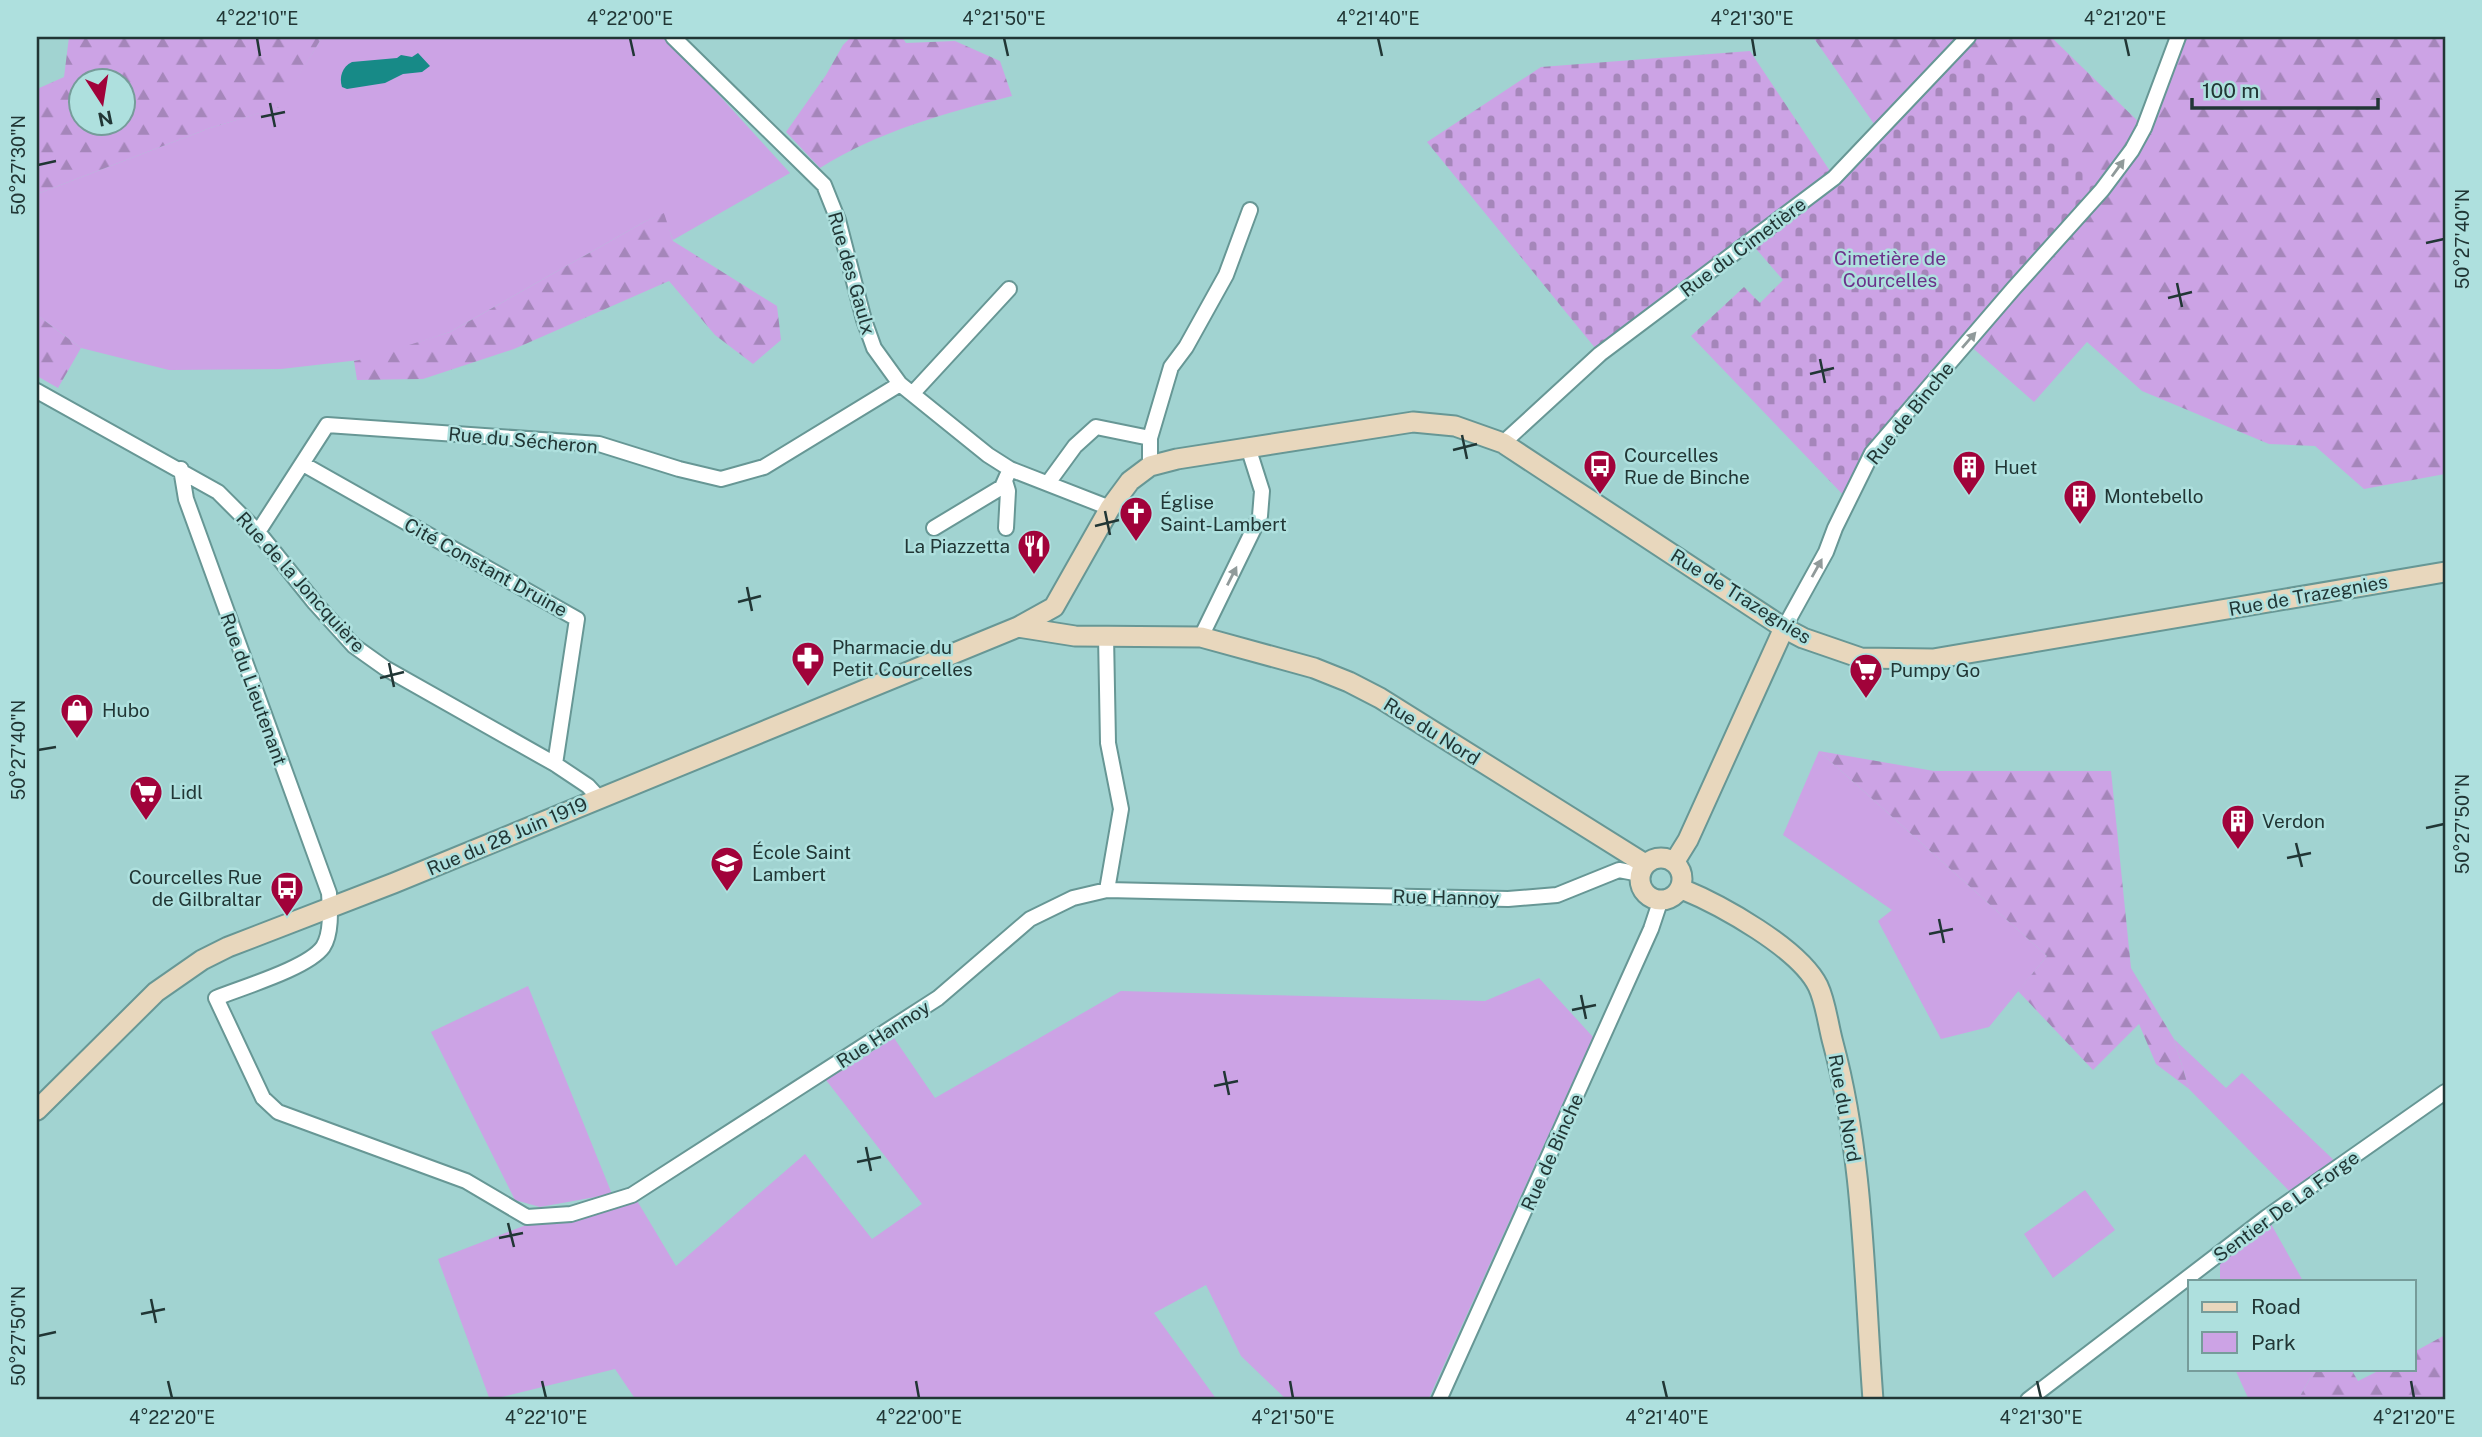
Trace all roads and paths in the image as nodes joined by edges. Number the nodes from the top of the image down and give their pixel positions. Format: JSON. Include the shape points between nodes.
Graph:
{"nodes":[{"id":1,"x":673,"y":37,"type":"edge"},
{"id":2,"x":1968,"y":37,"type":"edge"},
{"id":3,"x":2178,"y":37,"type":"edge"},
{"id":4,"x":1250,"y":210,"type":"dead end"},
{"id":5,"x":1009,"y":289,"type":"dead end"},
{"id":6,"x":906,"y":388,"type":"junction"},
{"id":7,"x":37,"y":391,"type":"edge"},
{"id":8,"x":1150,"y":438,"type":"junction"},
{"id":9,"x":1503,"y":443,"type":"junction"},
{"id":10,"x":1248,"y":447,"type":"junction"},
{"id":11,"x":303,"y":464,"type":"junction"},
{"id":12,"x":1150,"y":466,"type":"junction"},
{"id":13,"x":181,"y":469,"type":"junction"},
{"id":14,"x":1007,"y":475,"type":"junction"},
{"id":15,"x":1048,"y":483,"type":"junction"},
{"id":16,"x":1110,"y":509,"type":"junction"},
{"id":17,"x":934,"y":528,"type":"dead end"},
{"id":18,"x":1006,"y":528,"type":"dead end"},
{"id":19,"x":258,"y":532,"type":"junction"},
{"id":20,"x":2445,"y":572,"type":"edge"},
{"id":21,"x":1018,"y":627,"type":"junction"},
{"id":22,"x":1784,"y":628,"type":"junction"},
{"id":23,"x":1105,"y":635,"type":"junction"},
{"id":24,"x":1201,"y":637,"type":"junction"},
{"id":25,"x":555,"y":764,"type":"junction"},
{"id":26,"x":599,"y":797,"type":"junction"},
{"id":27,"x":1675,"y":862,"type":"junction"},
{"id":28,"x":1642,"y":869,"type":"junction"},
{"id":29,"x":1107,"y":890,"type":"junction"},
{"id":30,"x":1682,"y":890,"type":"junction"},
{"id":31,"x":1660,"y":902,"type":"junction"},
{"id":32,"x":330,"y":907,"type":"junction"},
{"id":33,"x":2445,"y":1092,"type":"edge"},
{"id":34,"x":37,"y":1110,"type":"edge"},
{"id":35,"x":1439,"y":1400,"type":"edge"},
{"id":36,"x":1873,"y":1400,"type":"edge"},
{"id":37,"x":2028,"y":1400,"type":"edge"}],
"edges":[{"from":1,"to":6,"type":"street","name":"Rue des Gaulx","via":[[824,185],[874,348]]},
{"from":2,"to":9,"type":"street","name":"Rue du Cimetière","via":[[1834,178],[1600,354]]},
{"from":22,"to":3,"type":"street","name":"Rue de Binche","one_way":true,"via":[[1872,453],[2132,150]]},
{"from":4,"to":8,"type":"street","via":[[1226,275],[1171,367]]},
{"from":5,"to":6,"type":"street"},
{"from":6,"to":11,"type":"street","name":"Rue du Sécheron","via":[[764,467],[721,479],[599,444],[327,425]]},
{"from":6,"to":14,"type":"street","name":"Rue des Gaulx"},
{"from":7,"to":13,"type":"street","name":"Rue de la Joncquière"},
{"from":8,"to":12,"type":"street"},
{"from":8,"to":15,"type":"street","via":[[1096,427],[1075,446]]},
{"from":9,"to":10,"type":"main road","name":"Rue de Trazegnies","via":[[1455,426],[1413,422]]},
{"from":9,"to":22,"type":"main road","name":"Rue de Trazegnies"},
{"from":10,"to":12,"type":"main road","name":"Rue de Trazegnies"},
{"from":24,"to":10,"type":"street","one_way":true,"via":[[1260,516],[1262,491]]},
{"from":11,"to":19,"type":"street","name":"Rue du Sécheron"},
{"from":11,"to":25,"type":"street","name":"Cité Constant Druine","via":[[577,619]]},
{"from":12,"to":16,"type":"main road","name":"Rue du 28 Juin 1919","via":[[1130,481]]},
{"from":13,"to":19,"type":"street","name":"Rue de la Joncquière","via":[[218,492]]},
{"from":13,"to":32,"type":"street","name":"Rue du Lieutenant","via":[[186,499],[329,893]]},
{"from":14,"to":15,"type":"street","name":"Rue des Gaulx"},
{"from":14,"to":17,"type":"street","via":[[1002,487]]},
{"from":14,"to":18,"type":"street"},
{"from":15,"to":16,"type":"street","name":"Rue des Gaulx"},
{"from":16,"to":21,"type":"main road","name":"Rue du 28 Juin 1919","via":[[1054,607]]},
{"from":19,"to":25,"type":"street","name":"Rue de la Joncquière","via":[[355,646]]},
{"from":20,"to":22,"type":"main road","name":"Rue de Trazegnies","via":[[1933,659],[1861,658]]},
{"from":21,"to":23,"type":"main road","name":"Rue du Nord","via":[[1075,636]]},
{"from":21,"to":26,"type":"main road","name":"Rue du 28 Juin 1919"},
{"from":22,"to":27,"type":"main road","name":"Rue de Binche"},
{"from":23,"to":24,"type":"main road","name":"Rue du Nord"},
{"from":23,"to":29,"type":"street","via":[[1108,743],[1121,809]]},
{"from":24,"to":28,"type":"main road","name":"Rue du Nord","via":[[1314,668],[1380,698]]},
{"from":25,"to":26,"type":"street","name":"Rue de la Joncquière"},
{"from":26,"to":32,"type":"main road","name":"Rue du 28 Juin 1919"},
{"from":27,"to":28,"type":"main road","via":[[1657,858]]},
{"from":27,"to":30,"type":"main road","via":[[1682,874]]},
{"from":28,"to":29,"type":"street","name":"Rue Hannoy","via":[[1619,870],[1557,895],[1508,899]]},
{"from":28,"to":31,"type":"main road","via":[[1640,886]]},
{"from":29,"to":32,"type":"street","name":"Rue Hannoy","via":[[1073,898],[1030,919],[938,998],[632,1195],[571,1214],[527,1217],[466,1181],[278,1112],[263,1098],[216,998],[311,960],[324,945]]},
{"from":30,"to":31,"type":"main road"},
{"from":30,"to":36,"type":"main road","name":"Rue du Nord","via":[[1756,929],[1796,958],[1818,986],[1849,1115]]},
{"from":31,"to":35,"type":"street","name":"Rue de Binche"},
{"from":32,"to":34,"type":"main road","name":"Rue du 28 Juin 1919","via":[[196,964],[156,992]]},
{"from":33,"to":37,"type":"street","name":"Sentier De La Forge","via":[[2267,1217]]}]}
